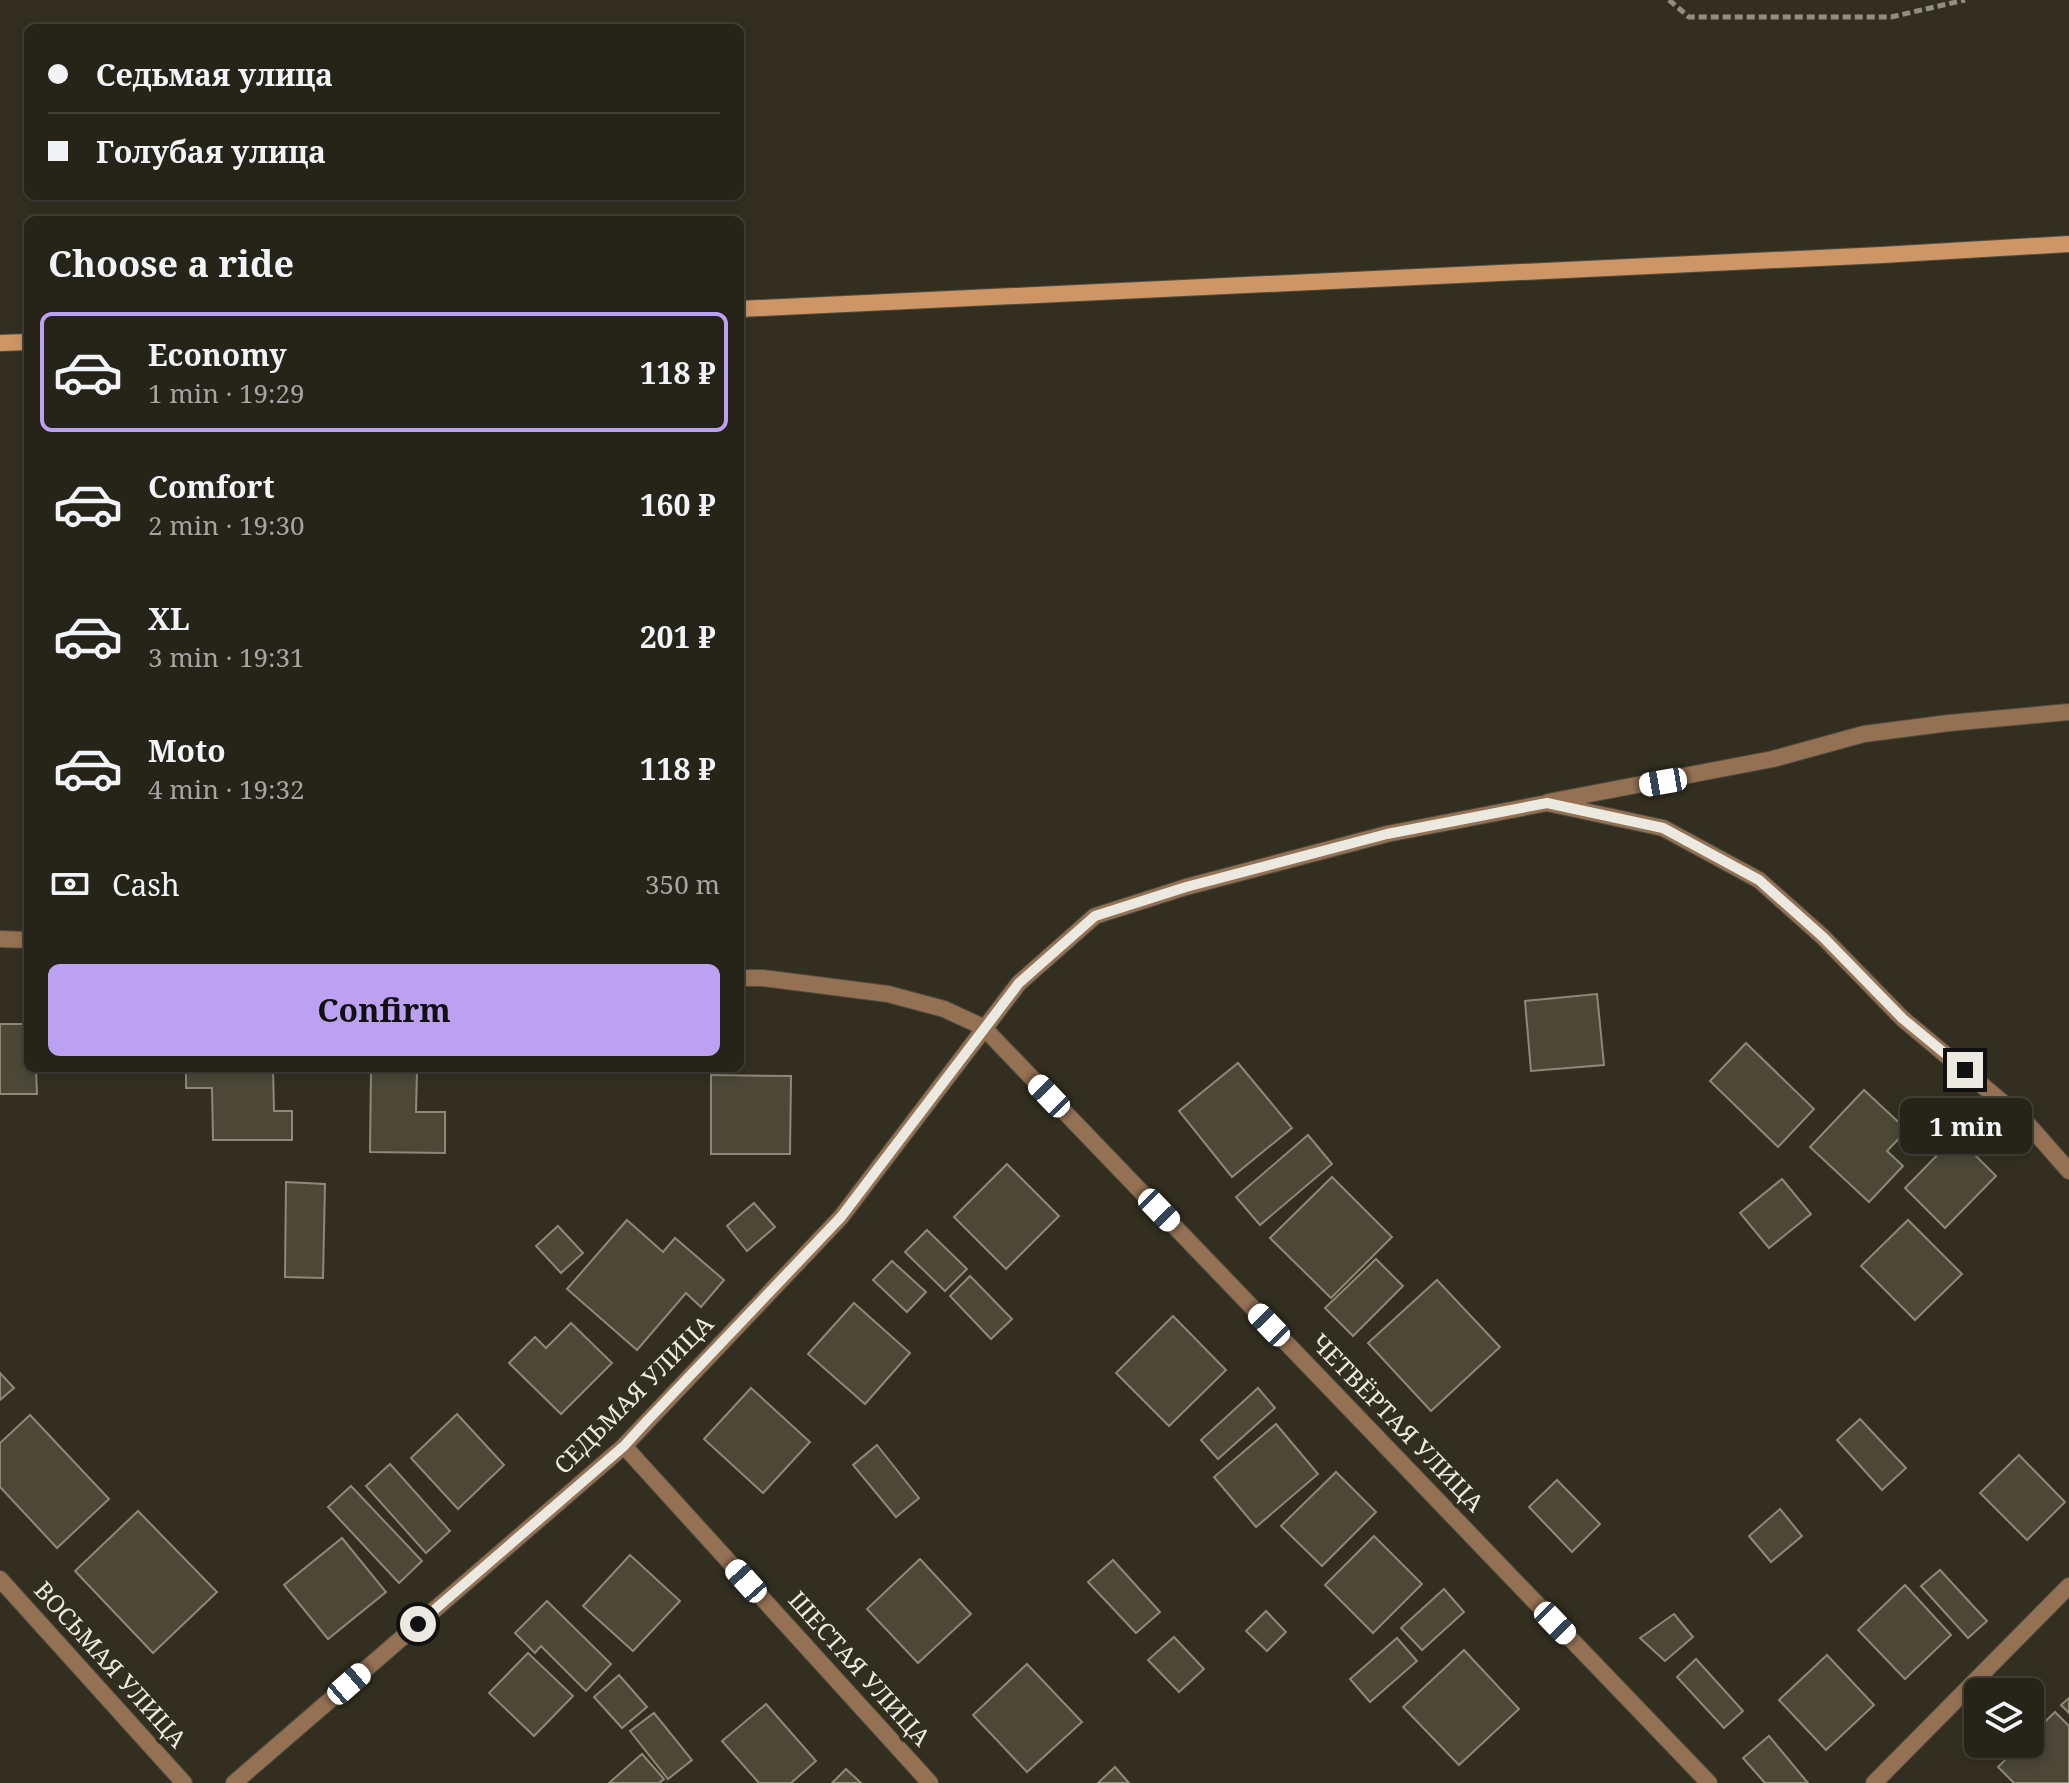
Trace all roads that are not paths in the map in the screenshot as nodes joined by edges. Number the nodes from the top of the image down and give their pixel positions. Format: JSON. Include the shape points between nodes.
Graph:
{"nodes":[{"id":1,"x":2069,"y":244,"type":"edge"},
{"id":2,"x":744,"y":309,"type":"edge"},
{"id":3,"x":24,"y":342,"type":"edge"},
{"id":4,"x":0,"y":343,"type":"edge"},
{"id":5,"x":2069,"y":712,"type":"edge"},
{"id":6,"x":1547,"y":803,"type":"junction"},
{"id":7,"x":0,"y":939,"type":"edge"},
{"id":8,"x":24,"y":940,"type":"edge"},
{"id":9,"x":744,"y":978,"type":"edge"},
{"id":10,"x":983,"y":1027,"type":"junction"},
{"id":11,"x":2069,"y":1171,"type":"edge"},
{"id":12,"x":624,"y":1446,"type":"junction"},
{"id":13,"x":0,"y":1579,"type":"edge"},
{"id":14,"x":2069,"y":1586,"type":"edge"},
{"id":15,"x":184,"y":1783,"type":"edge"},
{"id":16,"x":234,"y":1783,"type":"edge"},
{"id":17,"x":930,"y":1783,"type":"edge"},
{"id":18,"x":1709,"y":1783,"type":"edge"},
{"id":19,"x":1874,"y":1783,"type":"edge"}],
"edges":[{"from":1,"to":2,"type":"main road"},
{"from":3,"to":4,"type":"main road"},
{"from":5,"to":6,"type":"street","name":"СЕДЬМАЯ УЛИЦА","via":[[1864,734],[1759,762]]},
{"from":6,"to":10,"type":"street","name":"СЕДЬМАЯ УЛИЦА","via":[[1387,834],[1095,916],[1019,983]]},
{"from":6,"to":11,"type":"street","via":[[1663,828],[1759,880],[1903,1019],[2026,1122]]},
{"from":7,"to":8,"type":"street"},
{"from":9,"to":10,"type":"street","via":[[888,994],[944,1009]]},
{"from":10,"to":12,"type":"street","name":"СЕДЬМАЯ УЛИЦА","via":[[841,1217]]},
{"from":10,"to":18,"type":"street","name":"ЧЕТВЁРТАЯ УЛИЦА"},
{"from":12,"to":16,"type":"street","name":"СЕДЬМАЯ УЛИЦА"},
{"from":12,"to":17,"type":"street","name":"ШЕСТАЯ УЛИЦА"},
{"from":13,"to":15,"type":"street","name":"ВОСЬМАЯ УЛИЦА"},
{"from":14,"to":19,"type":"street"}]}
